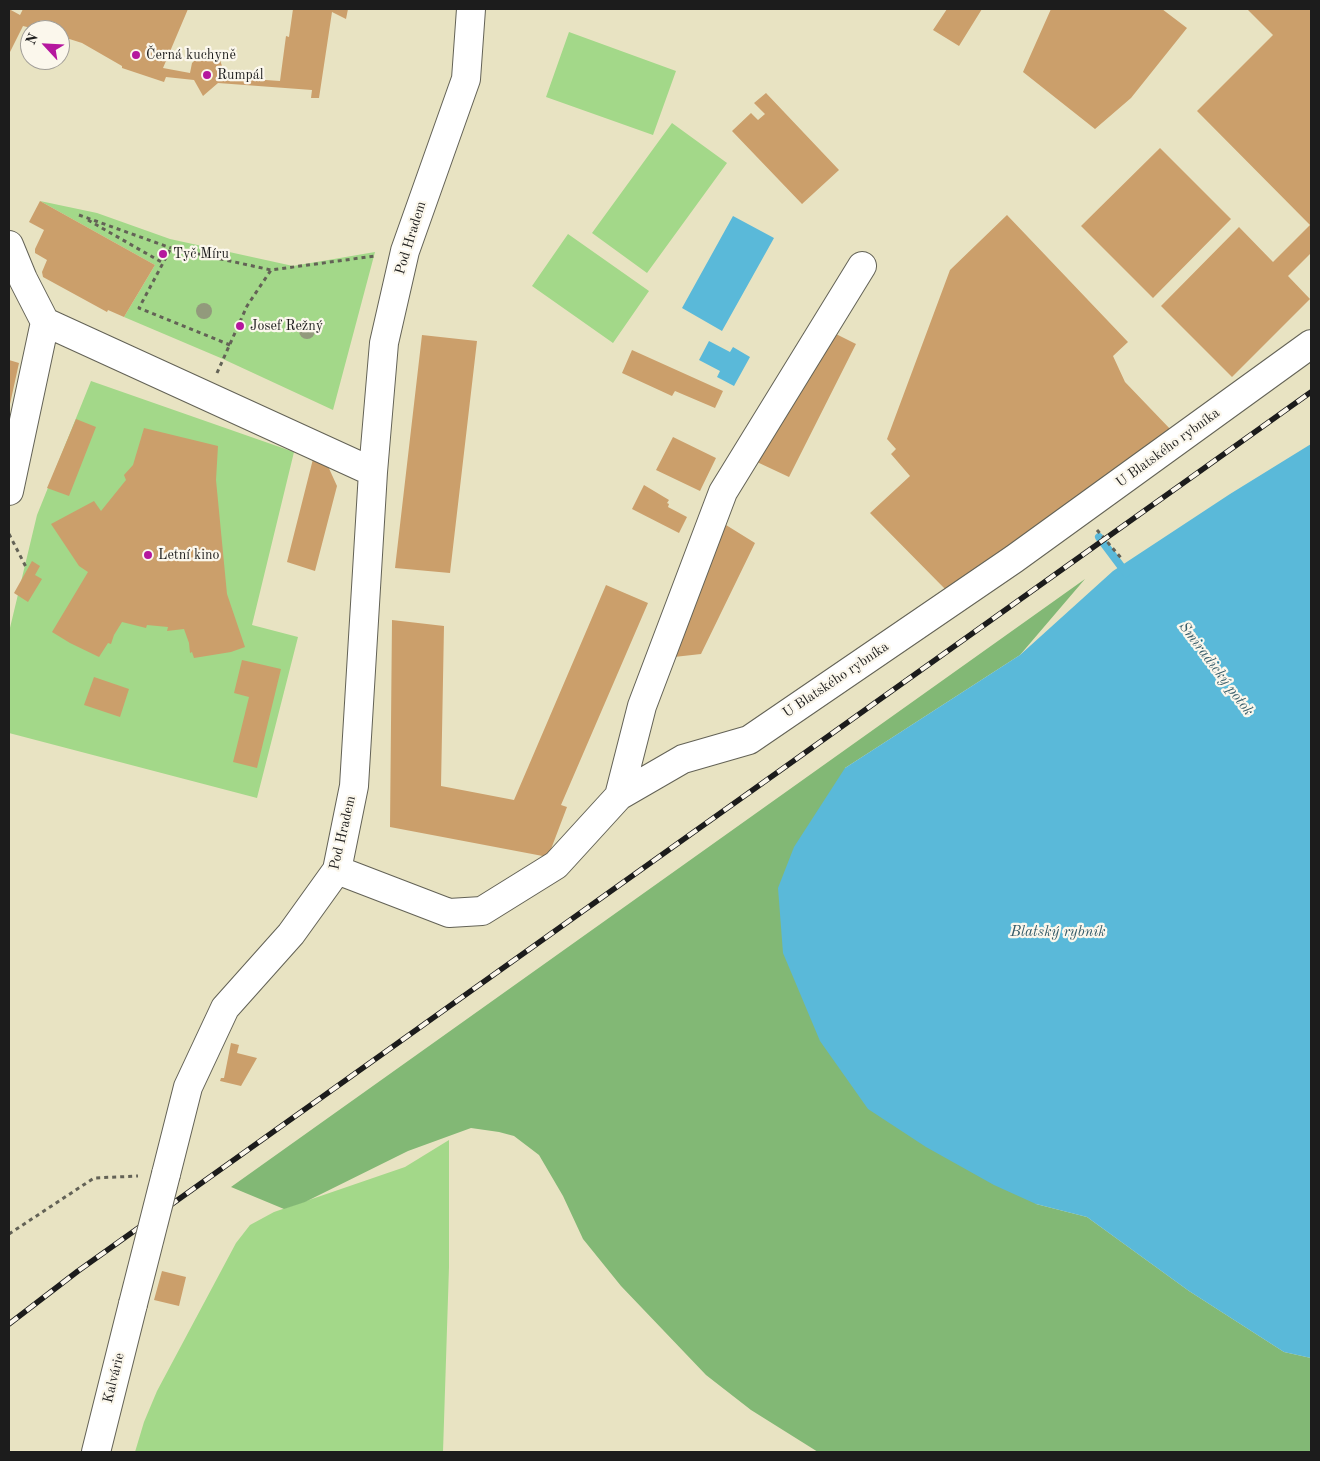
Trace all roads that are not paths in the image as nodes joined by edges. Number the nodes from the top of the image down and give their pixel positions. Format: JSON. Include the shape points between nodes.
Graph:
{"nodes":[{"id":1,"x":471,"y":9,"type":"edge"},
{"id":2,"x":9,"y":245,"type":"edge"},
{"id":3,"x":862,"y":266,"type":"dead end"},
{"id":4,"x":16,"y":285,"type":"edge"},
{"id":5,"x":45,"y":322,"type":"junction"},
{"id":6,"x":1311,"y":344,"type":"edge"},
{"id":7,"x":373,"y":472,"type":"junction"},
{"id":8,"x":9,"y":490,"type":"edge"},
{"id":9,"x":619,"y":796,"type":"junction"},
{"id":10,"x":337,"y":870,"type":"junction"},
{"id":11,"x":133,"y":1304,"type":"joint"},
{"id":12,"x":96,"y":1452,"type":"edge"}],
"edges":[{"from":1,"to":7,"type":"street","name":"Pod Hradem","via":[[466,79],[405,252],[384,343]]},
{"from":2,"to":4,"type":"street"},
{"from":3,"to":9,"type":"street","via":[[723,492],[642,706]]},
{"from":4,"to":5,"type":"street"},
{"from":5,"to":7,"type":"street"},
{"from":5,"to":8,"type":"street"},
{"from":6,"to":9,"type":"street","name":"U Blatského rybníka","via":[[1014,559],[749,740],[683,759]]},
{"from":7,"to":10,"type":"street","name":"Pod Hradem","via":[[354,786]]},
{"from":9,"to":10,"type":"street","name":"U Blatského rybníka","via":[[556,866],[482,911],[449,913]]},
{"from":10,"to":11,"type":"street","name":"Pod Hradem","bridge":true,"via":[[291,934],[225,1008],[188,1087]]},
{"from":11,"to":12,"type":"street","name":"Kalvárie"}]}
